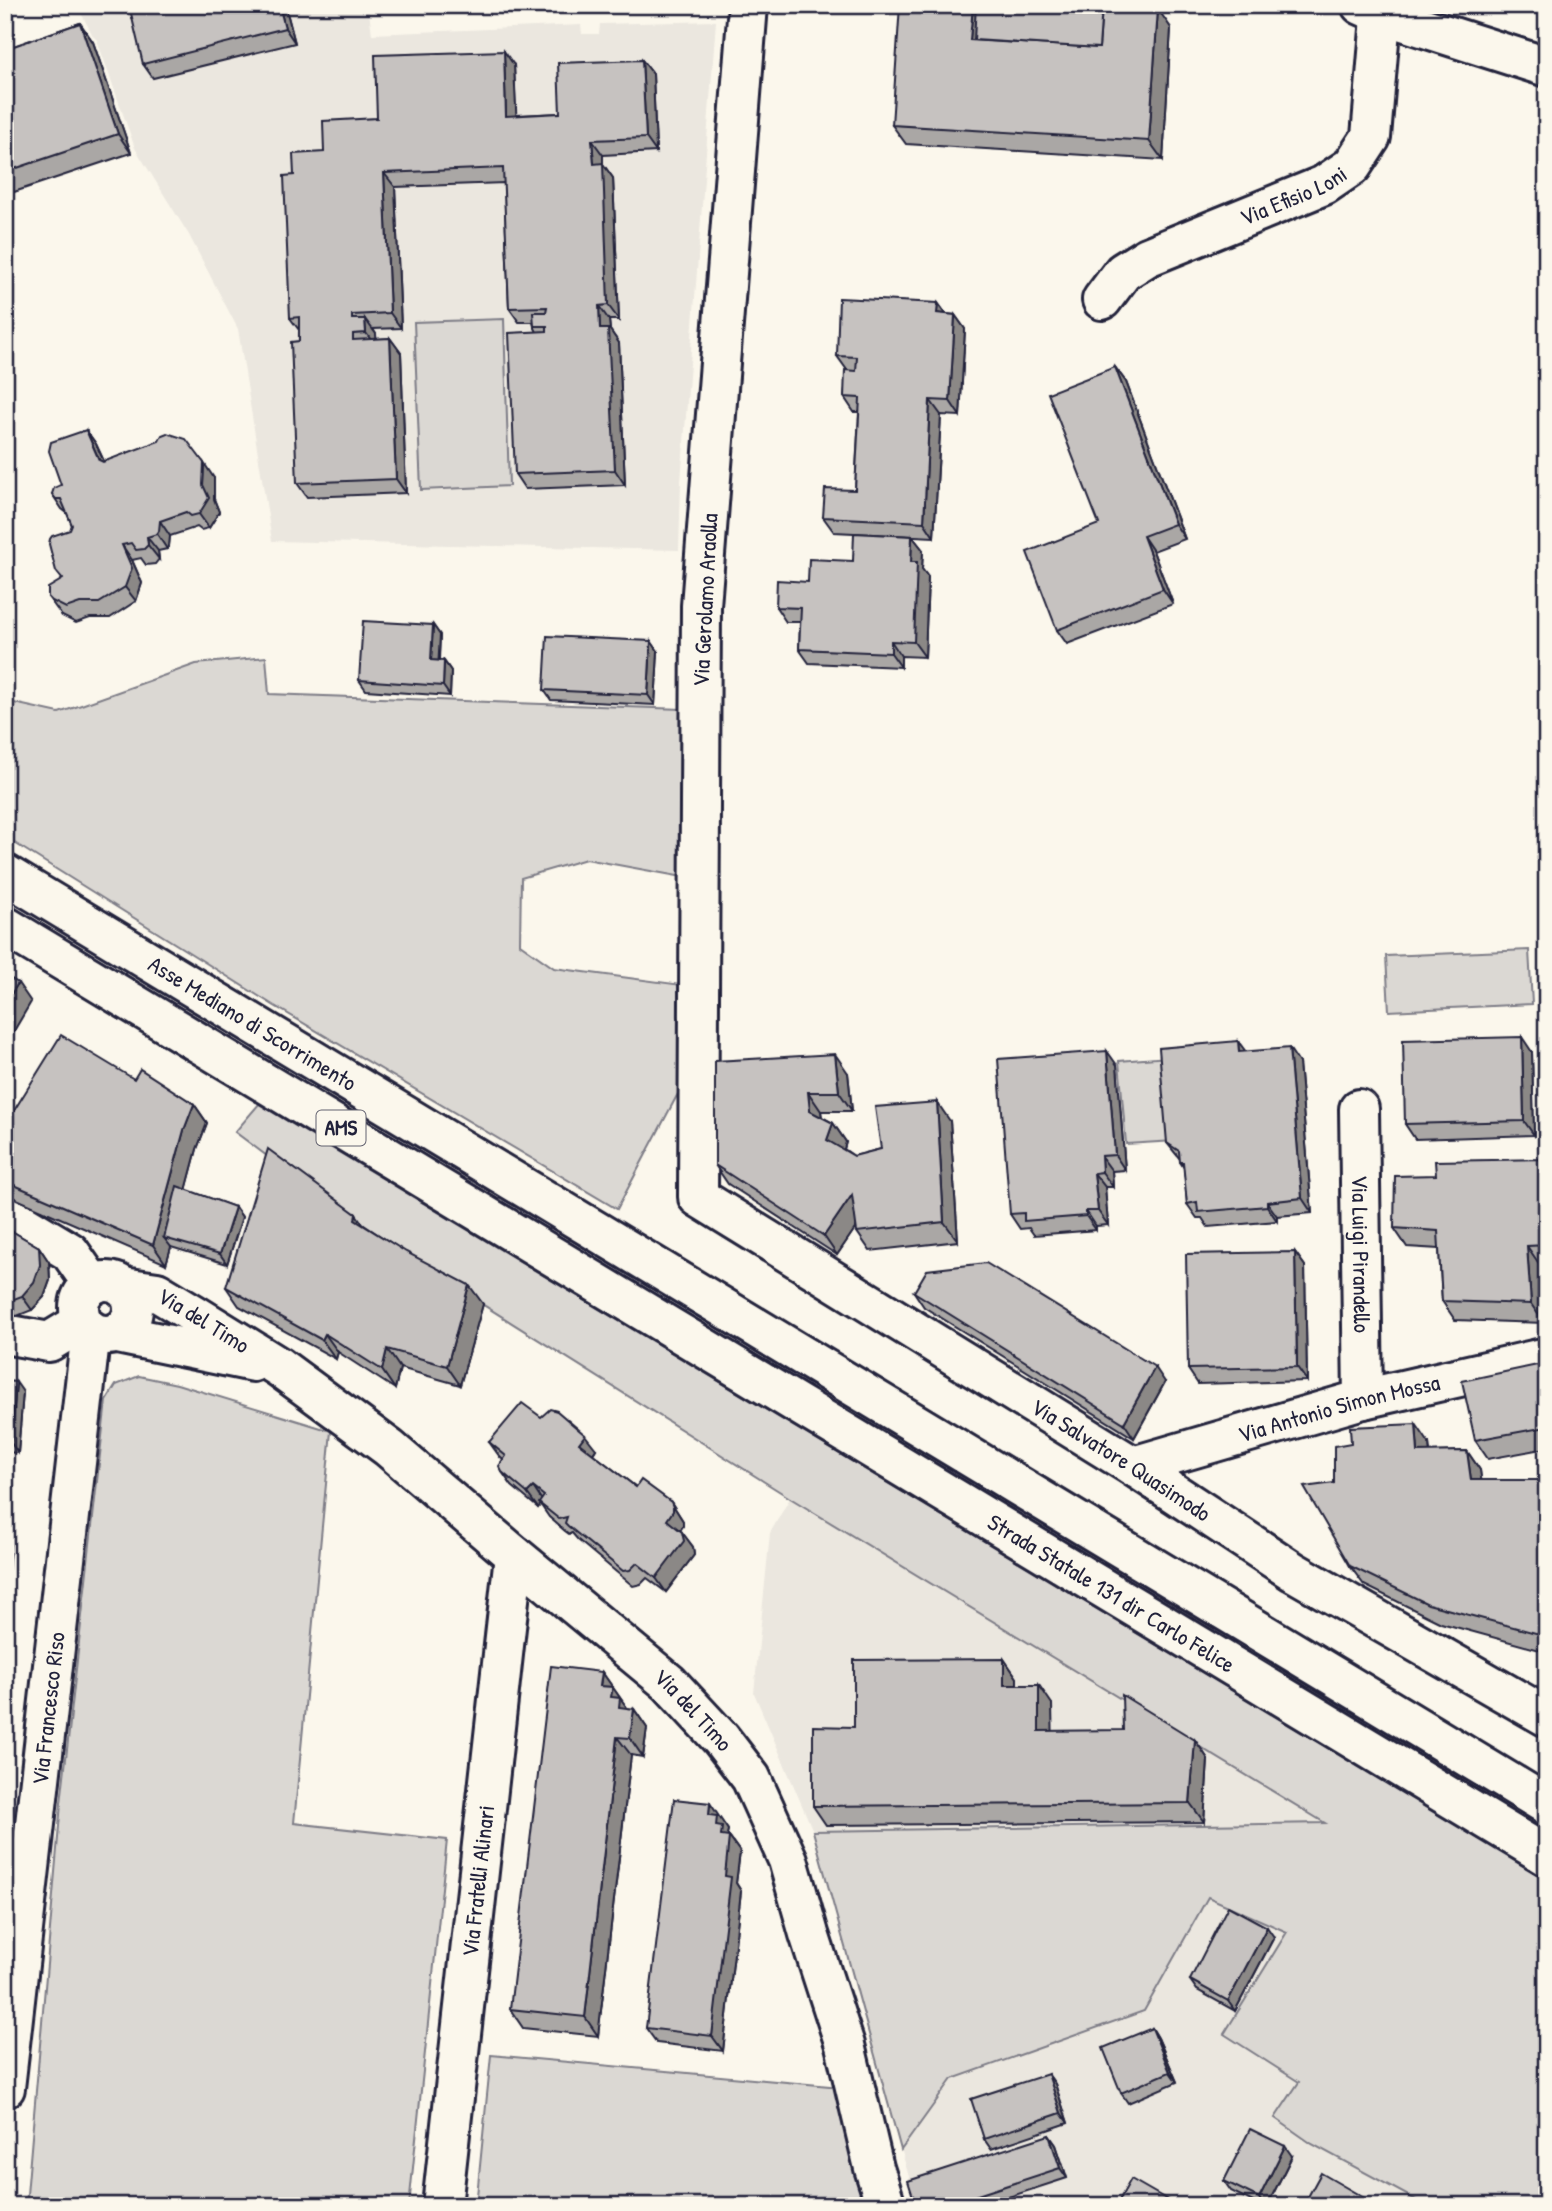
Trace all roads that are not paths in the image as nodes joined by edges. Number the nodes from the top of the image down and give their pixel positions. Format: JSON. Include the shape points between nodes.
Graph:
{"nodes":[{"id":1,"x":748,"y":5,"type":"edge"},
{"id":2,"x":1375,"y":8,"type":"edge"},
{"id":3,"x":1547,"y":67,"type":"edge"},
{"id":4,"x":1102,"y":300,"type":"dead end"},
{"id":5,"x":5,"y":874,"type":"edge"},
{"id":6,"x":5,"y":926,"type":"edge"},
{"id":7,"x":1359,"y":1109,"type":"dead end"},
{"id":8,"x":698,"y":1197,"type":"joint"},
{"id":9,"x":5,"y":1213,"type":"edge"},
{"id":10,"x":679,"y":1280,"type":"joint"},
{"id":11,"x":108,"y":1286,"type":"junction"},
{"id":12,"x":96,"y":1329,"type":"junction"},
{"id":13,"x":677,"y":1330,"type":"joint"},
{"id":14,"x":5,"y":1335,"type":"edge"},
{"id":15,"x":1547,"y":1357,"type":"edge"},
{"id":16,"x":279,"y":1367,"type":"junction"},
{"id":17,"x":1363,"y":1399,"type":"junction"},
{"id":18,"x":1133,"y":1466,"type":"junction"},
{"id":19,"x":514,"y":1555,"type":"junction"},
{"id":20,"x":1547,"y":1717,"type":"edge"},
{"id":21,"x":1547,"y":1805,"type":"edge"},
{"id":22,"x":1547,"y":1856,"type":"edge"},
{"id":23,"x":9,"y":2019,"type":"edge"},
{"id":24,"x":5,"y":2088,"type":"edge"},
{"id":25,"x":442,"y":2206,"type":"edge"},
{"id":26,"x":886,"y":2206,"type":"edge"}],
"edges":[{"from":1,"to":8,"type":"main road","name":"Via Gerolamo Araolla","via":[[701,606]]},
{"from":2,"to":3,"type":"main road","name":"Via Efisio Loni"},
{"from":2,"to":4,"type":"main road","name":"Via Efisio Loni","via":[[1371,137],[1352,166],[1324,185],[1147,257],[1123,272]]},
{"from":5,"to":10,"type":"main road","name":"Asse Mediano di Scorrimento","number":"AMS"},
{"from":6,"to":13,"type":"main road","name":"Asse Mediano di Scorrimento","number":"AMS"},
{"from":7,"to":17,"type":"main road","name":"Via Luigi Pirandello"},
{"from":8,"to":18,"type":"main road","name":"Via Salvatore Quasimodo"},
{"from":9,"to":11,"type":"main road","via":[[70,1252]]},
{"from":10,"to":21,"type":"main road","name":"Strada Statale 131 dir Carlo Felice"},
{"from":11,"to":12,"type":"main road","via":[[84,1292],[80,1299],[79,1310]]},
{"from":11,"to":12,"type":"main road","via":[[133,1301],[133,1317],[129,1324]]},
{"from":11,"to":16,"type":"main road","name":"Via del Timo","via":[[157,1292]]},
{"from":12,"to":14,"type":"main road","via":[[49,1342]]},
{"from":12,"to":16,"type":"main road","name":"Via del Timo"},
{"from":12,"to":23,"type":"main road","name":"Via Francesco Riso"},
{"from":13,"to":22,"type":"main road","name":"Strada Statale 131 dir Carlo Felice"},
{"from":15,"to":17,"type":"main road","name":"Via Antonio Simon Mossa"},
{"from":16,"to":19,"type":"main road","name":"Via del Timo","via":[[389,1448]]},
{"from":17,"to":18,"type":"main road","name":"Via Antonio Simon Mossa"},
{"from":18,"to":20,"type":"main road","name":"Via Salvatore Quasimodo","via":[[1294,1572]]},
{"from":19,"to":25,"type":"main road","name":"Via Fratelli Alinari"},
{"from":19,"to":26,"type":"main road","name":"Via del Timo","via":[[669,1683],[722,1739],[751,1778],[788,1860],[845,2045]]},
{"from":23,"to":24,"type":"main road","name":"Via Francesco Riso"}]}
